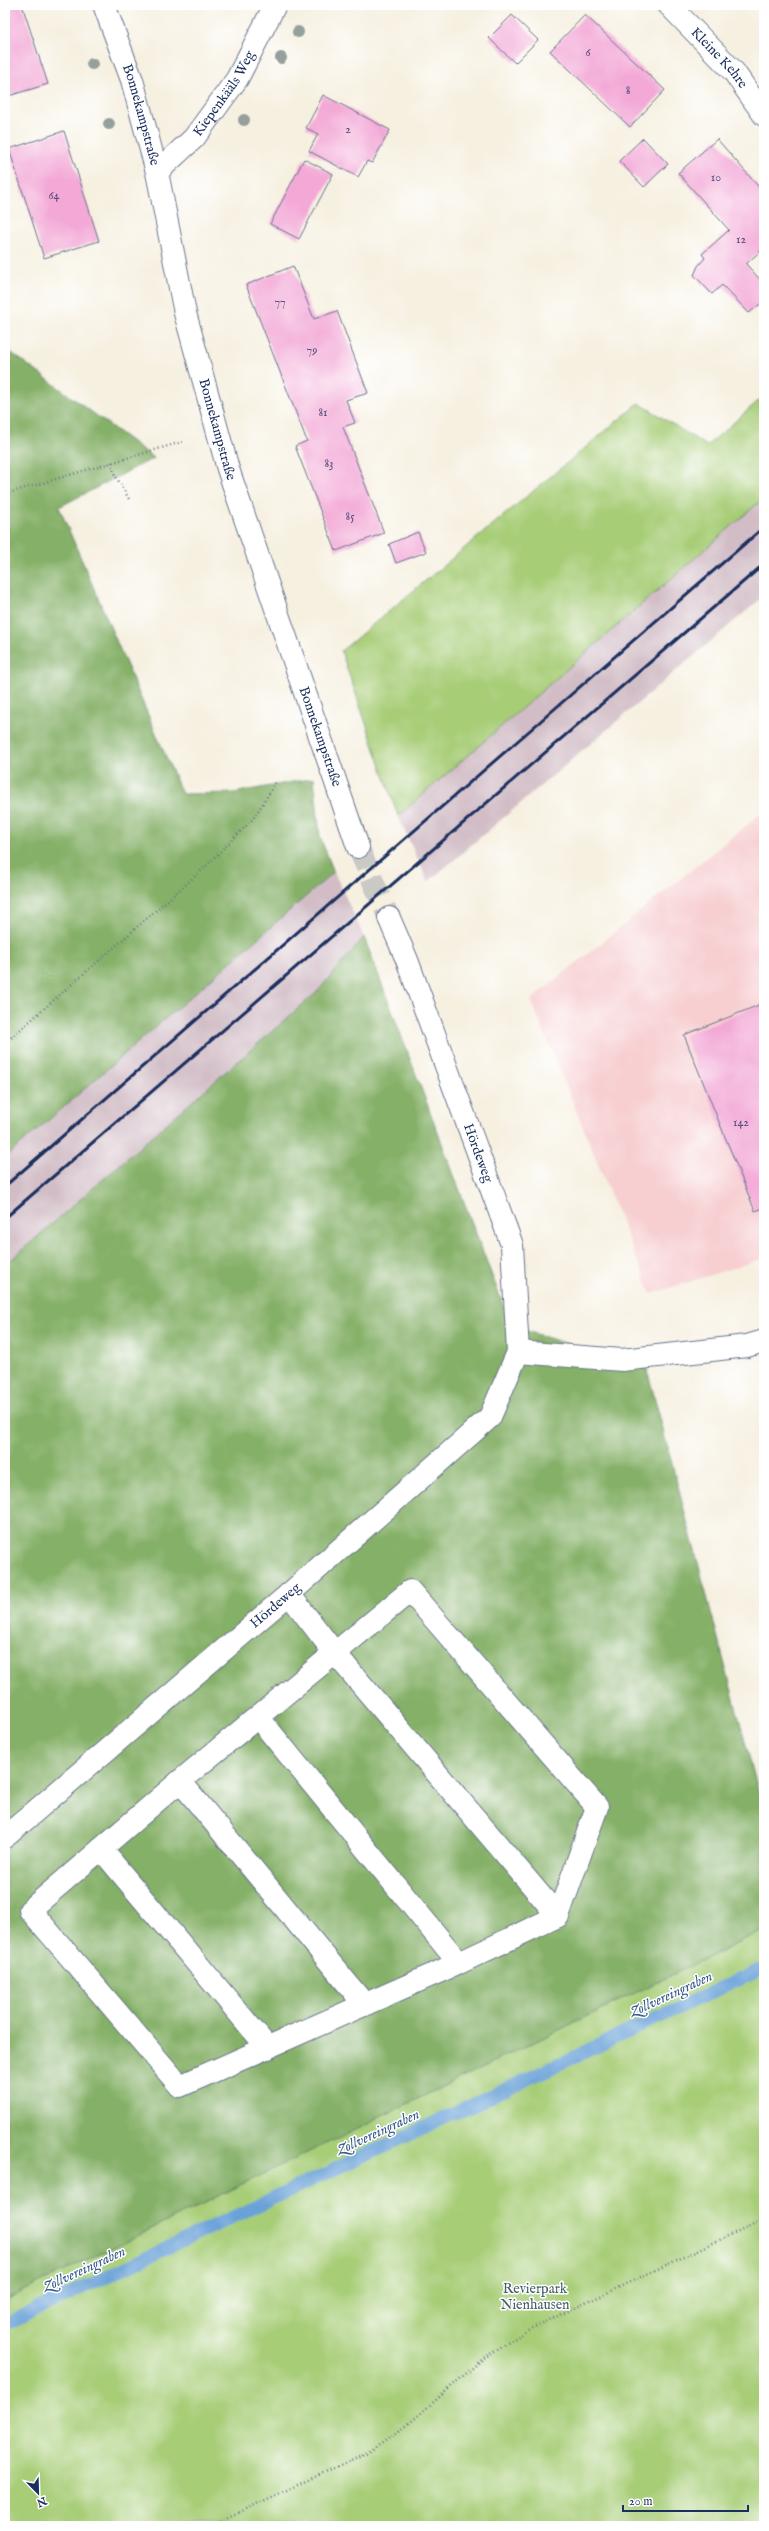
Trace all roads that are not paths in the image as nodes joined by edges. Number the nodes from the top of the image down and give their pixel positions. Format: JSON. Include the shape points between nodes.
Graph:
{"nodes":[{"id":1,"x":104,"y":5,"type":"edge"},
{"id":2,"x":275,"y":5,"type":"edge"},
{"id":3,"x":669,"y":5,"type":"edge"},
{"id":4,"x":764,"y":115,"type":"edge"},
{"id":5,"x":157,"y":172,"type":"junction"},
{"id":6,"x":358,"y":847,"type":"tunnel mouth"},
{"id":7,"x":389,"y":918,"type":"tunnel mouth"},
{"id":8,"x":764,"y":1341,"type":"edge"},
{"id":9,"x":518,"y":1352,"type":"junction"},
{"id":10,"x":289,"y":1594,"type":"junction"},
{"id":11,"x":334,"y":1652,"type":"junction"},
{"id":12,"x":258,"y":1717,"type":"junction"},
{"id":13,"x":180,"y":1781,"type":"junction"},
{"id":14,"x":5,"y":1837,"type":"edge"},
{"id":15,"x":101,"y":1849,"type":"junction"},
{"id":16,"x":558,"y":1916,"type":"junction"},
{"id":17,"x":459,"y":1963,"type":"junction"},
{"id":18,"x":365,"y":2005,"type":"junction"},
{"id":19,"x":268,"y":2048,"type":"junction"}],
"edges":[{"from":1,"to":5,"type":"street","name":"Bonnekampstraße","via":[[132,80]]},
{"from":2,"to":5,"type":"street","name":"Kiepenkääls Weg","via":[[237,79],[194,138]]},
{"from":3,"to":4,"type":"street","name":"Kleine Kehre","via":[[734,72]]},
{"from":5,"to":6,"type":"street","name":"Bonnekampstraße","via":[[185,313],[217,430]]},
{"from":7,"to":9,"type":"street","name":"Hördeweg","via":[[407,960],[512,1245]]},
{"from":8,"to":9,"type":"street","via":[[747,1346],[622,1360]]},
{"from":9,"to":10,"type":"street","name":"Hördeweg","via":[[490,1417]]},
{"from":10,"to":11,"type":"street"},
{"from":10,"to":14,"type":"street","name":"Hördeweg"},
{"from":11,"to":12,"type":"street"},
{"from":11,"to":16,"type":"street"},
{"from":11,"to":16,"type":"street","via":[[410,1591],[597,1807]]},
{"from":12,"to":13,"type":"street"},
{"from":12,"to":17,"type":"street"},
{"from":13,"to":15,"type":"street"},
{"from":13,"to":18,"type":"street"},
{"from":15,"to":19,"type":"street"},
{"from":15,"to":19,"type":"street","via":[[30,1910],[180,2086]]},
{"from":16,"to":17,"type":"street"},
{"from":17,"to":18,"type":"street"},
{"from":18,"to":19,"type":"street"}]}
